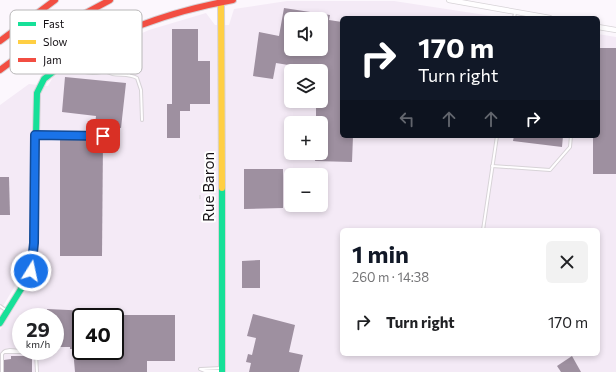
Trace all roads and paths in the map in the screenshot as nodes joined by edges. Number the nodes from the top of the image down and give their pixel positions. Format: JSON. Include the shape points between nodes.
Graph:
{"nodes":[{"id":1,"x":55,"y":0,"type":"edge"},
{"id":2,"x":110,"y":0,"type":"edge"},
{"id":3,"x":233,"y":0,"type":"edge"},
{"id":4,"x":449,"y":0,"type":"edge"},
{"id":5,"x":221,"y":2,"type":"junction"},
{"id":6,"x":42,"y":10,"type":"edge"},
{"id":7,"x":91,"y":10,"type":"edge"},
{"id":8,"x":515,"y":12,"type":"junction"},
{"id":9,"x":514,"y":16,"type":"edge"},
{"id":10,"x":538,"y":16,"type":"edge"},
{"id":11,"x":142,"y":23,"type":"edge"},
{"id":12,"x":600,"y":27,"type":"edge"},
{"id":13,"x":616,"y":30,"type":"edge"},
{"id":14,"x":10,"y":34,"type":"edge"},
{"id":15,"x":0,"y":41,"type":"edge"},
{"id":16,"x":10,"y":63,"type":"edge"},
{"id":17,"x":0,"y":70,"type":"edge"},
{"id":18,"x":49,"y":74,"type":"edge"},
{"id":19,"x":110,"y":74,"type":"edge"},
{"id":20,"x":129,"y":76,"type":"joint"},
{"id":21,"x":142,"y":120,"type":"dead end"},
{"id":22,"x":35,"y":135,"type":"junction"},
{"id":23,"x":103,"y":136,"type":"dead end"},
{"id":24,"x":497,"y":138,"type":"edge"},
{"id":25,"x":571,"y":138,"type":"edge"},
{"id":26,"x":492,"y":166,"type":"junction"},
{"id":27,"x":200,"y":195,"type":"dead end"},
{"id":28,"x":200,"y":199,"type":"dead end"},
{"id":29,"x":483,"y":228,"type":"edge"},
{"id":30,"x":0,"y":306,"type":"edge"},
{"id":31,"x":8,"y":311,"type":"junction"},
{"id":32,"x":0,"y":323,"type":"edge"},
{"id":33,"x":12,"y":350,"type":"edge"},
{"id":34,"x":4,"y":352,"type":"junction"},
{"id":35,"x":12,"y":352,"type":"edge"},
{"id":36,"x":1,"y":354,"type":"edge"},
{"id":37,"x":37,"y":360,"type":"edge"},
{"id":38,"x":200,"y":370,"type":"edge"},
{"id":39,"x":222,"y":370,"type":"edge"},
{"id":40,"x":2,"y":372,"type":"edge"},
{"id":41,"x":37,"y":372,"type":"edge"}],
"edges":[{"from":1,"to":6,"type":"main road"},
{"from":2,"to":7,"type":"main road"},
{"from":3,"to":5,"type":"main road"},
{"from":4,"to":8,"type":"street"},
{"from":5,"to":11,"type":"main road","via":[[167,14]]},
{"from":5,"to":39,"type":"main road","name":"Rue Baron"},
{"from":8,"to":9,"type":"lane"},
{"from":8,"to":10,"type":"street"},
{"from":12,"to":13,"type":"street"},
{"from":14,"to":15,"type":"main road"},
{"from":16,"to":17,"type":"main road"},
{"from":18,"to":22,"type":"main road","via":[[38,85],[35,101]]},
{"from":19,"to":20,"type":"lane"},
{"from":20,"to":21,"type":"lane","via":[[137,78],[141,90]]},
{"from":22,"to":23,"type":"lane"},
{"from":22,"to":31,"type":"main road","via":[[33,261],[26,281]]},
{"from":24,"to":26,"type":"lane"},
{"from":25,"to":26,"type":"lane","via":[[570,148],[550,170]]},
{"from":26,"to":29,"type":"lane"},
{"from":27,"to":28,"type":"path"},
{"from":30,"to":31,"type":"lane"},
{"from":31,"to":32,"type":"main road"},
{"from":33,"to":34,"type":"lane"},
{"from":34,"to":35,"type":"lane"},
{"from":34,"to":36,"type":"lane"},
{"from":36,"to":40,"type":"lane"},
{"from":37,"to":41,"type":"lane"},
{"from":38,"to":39,"type":"lane"}]}
